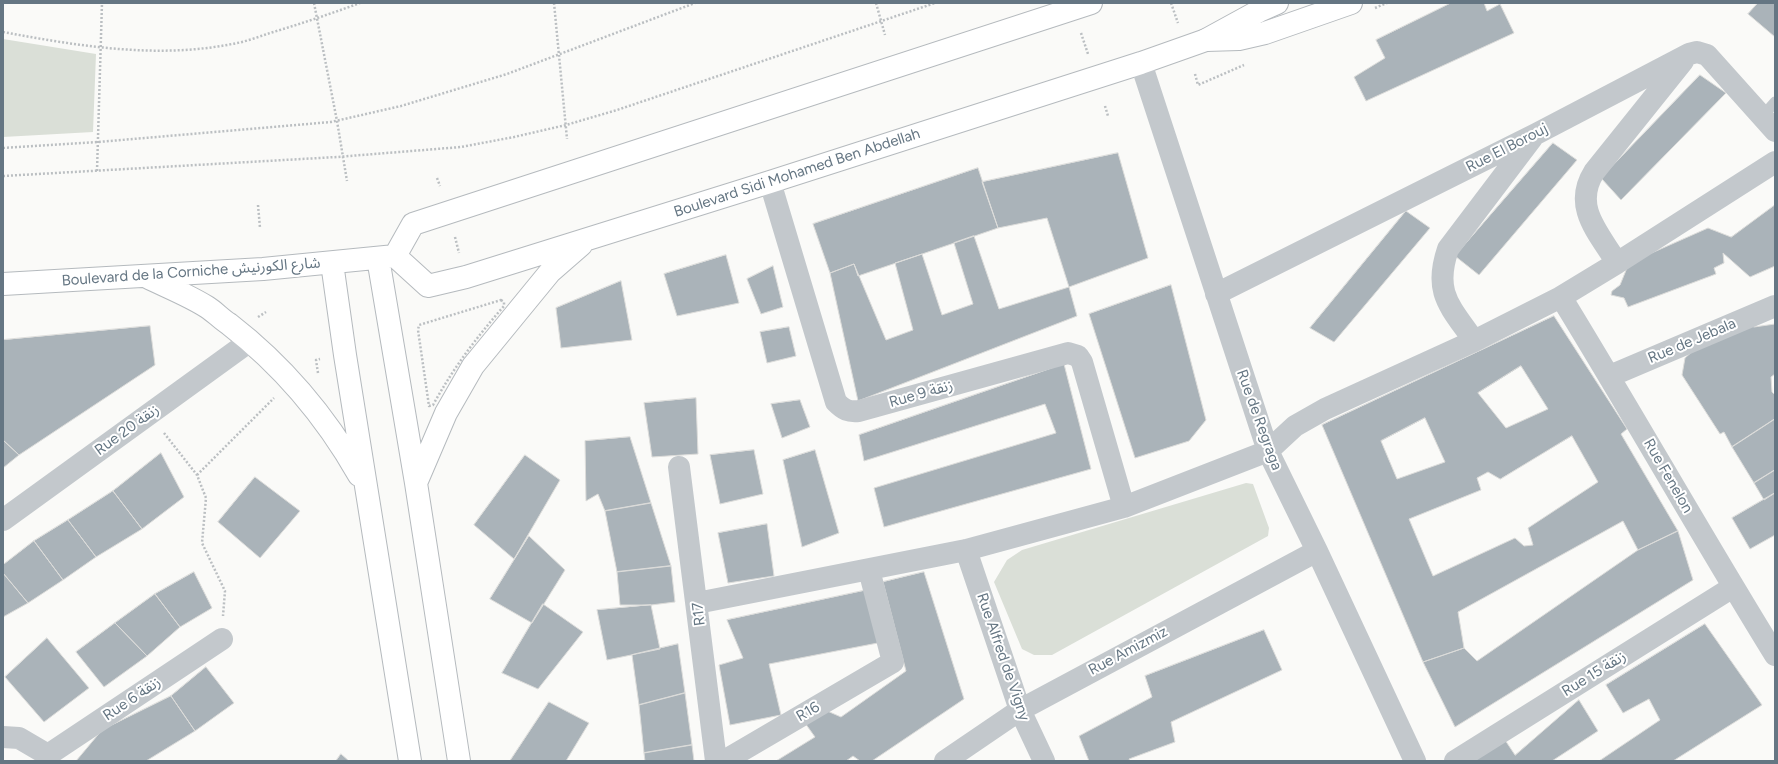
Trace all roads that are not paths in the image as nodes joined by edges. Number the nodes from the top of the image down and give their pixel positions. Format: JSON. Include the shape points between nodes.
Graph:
{"nodes":[{"id":1,"x":1091,"y":3,"type":"edge"},
{"id":2,"x":1277,"y":3,"type":"edge"},
{"id":3,"x":1351,"y":3,"type":"edge"},
{"id":4,"x":1206,"y":40,"type":"junction"},
{"id":5,"x":1688,"y":54,"type":"junction"},
{"id":6,"x":1141,"y":63,"type":"junction"},
{"id":7,"x":1771,"y":117,"type":"edge"},
{"id":8,"x":1536,"y":134,"type":"junction"},
{"id":9,"x":1775,"y":162,"type":"edge"},
{"id":10,"x":770,"y":182,"type":"junction"},
{"id":11,"x":587,"y":240,"type":"junction"},
{"id":12,"x":386,"y":257,"type":"junction"},
{"id":13,"x":332,"y":263,"type":"junction"},
{"id":14,"x":1617,"y":263,"type":"junction"},
{"id":15,"x":144,"y":276,"type":"junction"},
{"id":16,"x":3,"y":284,"type":"edge"},
{"id":17,"x":1216,"y":294,"type":"junction"},
{"id":18,"x":1561,"y":297,"type":"junction"},
{"id":19,"x":1775,"y":306,"type":"edge"},
{"id":20,"x":250,"y":341,"type":"junction"},
{"id":21,"x":1474,"y":341,"type":"junction"},
{"id":22,"x":1610,"y":376,"type":"junction"},
{"id":23,"x":1268,"y":451,"type":"junction"},
{"id":24,"x":679,"y":467,"type":"dead end"},
{"id":25,"x":416,"y":483,"type":"junction"},
{"id":26,"x":366,"y":486,"type":"junction"},
{"id":27,"x":1124,"y":507,"type":"junction"},
{"id":28,"x":3,"y":520,"type":"edge"},
{"id":29,"x":966,"y":550,"type":"junction"},
{"id":30,"x":1317,"y":551,"type":"junction"},
{"id":31,"x":869,"y":570,"type":"junction"},
{"id":32,"x":1732,"y":587,"type":"junction"},
{"id":33,"x":697,"y":603,"type":"junction"},
{"id":34,"x":222,"y":639,"type":"road end"},
{"id":35,"x":1775,"y":656,"type":"edge"},
{"id":36,"x":1020,"y":710,"type":"junction"},
{"id":37,"x":3,"y":737,"type":"edge"},
{"id":38,"x":48,"y":758,"type":"edge"},
{"id":39,"x":410,"y":761,"type":"edge"},
{"id":40,"x":459,"y":761,"type":"edge"},
{"id":41,"x":716,"y":761,"type":"edge"},
{"id":42,"x":724,"y":761,"type":"edge"},
{"id":43,"x":945,"y":761,"type":"edge"},
{"id":44,"x":1044,"y":761,"type":"edge"},
{"id":45,"x":1415,"y":761,"type":"edge"},
{"id":46,"x":1455,"y":761,"type":"edge"}],
"edges":[{"from":1,"to":12,"type":"main road","via":[[412,224]]},
{"from":2,"to":4,"type":"main road","name":"Boulevard Sidi Mohamed Ben Abdellah"},
{"from":3,"to":4,"type":"main road","name":"Boulevard Sidi Mohamed Ben Abdellah","via":[[1265,33],[1239,39]]},
{"from":4,"to":6,"type":"main road","name":"Boulevard Sidi Mohamed Ben Abdellah"},
{"from":5,"to":7,"type":"street","via":[[1697,52],[1707,55]]},
{"from":5,"to":8,"type":"street","name":"Rue El Borouj"},
{"from":5,"to":14,"type":"street","via":[[1588,182],[1585,200],[1589,218]]},
{"from":6,"to":10,"type":"main road","name":"Boulevard Sidi Mohamed Ben Abdellah"},
{"from":6,"to":17,"type":"street","name":"Rue de Regraga"},
{"from":8,"to":17,"type":"street","name":"Rue El Borouj"},
{"from":8,"to":21,"type":"street","via":[[1448,249],[1442,266],[1446,300]]},
{"from":9,"to":14,"type":"street"},
{"from":10,"to":11,"type":"main road","name":"Boulevard Sidi Mohamed Ben Abdellah"},
{"from":10,"to":27,"type":"street","name":"Rue 9 زنقة","via":[[836,402],[843,410],[860,411],[1068,353],[1078,356],[1082,362]]},
{"from":11,"to":12,"type":"main road","name":"Boulevard Sidi Mohamed Ben Abdellah","via":[[428,286]]},
{"from":11,"to":25,"type":"main road","via":[[550,272],[473,366],[446,413]]},
{"from":12,"to":13,"type":"main road","name":"Boulevard de la Corniche شارع الكورنيش"},
{"from":12,"to":25,"type":"main road"},
{"from":13,"to":15,"type":"main road","name":"Boulevard de la Corniche شارع الكورنيش"},
{"from":13,"to":26,"type":"main road"},
{"from":14,"to":18,"type":"street"},
{"from":15,"to":16,"type":"main road","name":"Boulevard de la Corniche شارع الكورنيش"},
{"from":15,"to":20,"type":"main road","via":[[208,308]]},
{"from":17,"to":23,"type":"street","name":"Rue de Regraga"},
{"from":18,"to":21,"type":"street"},
{"from":18,"to":22,"type":"street","name":"Rue Fenelon"},
{"from":19,"to":22,"type":"street","name":"Rue de Jebala"},
{"from":20,"to":26,"type":"main road","via":[[317,411],[336,435]]},
{"from":20,"to":28,"type":"street","name":"Rue 20 زنقة"},
{"from":21,"to":23,"type":"street","via":[[1325,409],[1295,426]]},
{"from":22,"to":32,"type":"street","name":"Rue Fenelon"},
{"from":23,"to":27,"type":"street"},
{"from":23,"to":30,"type":"street","name":"Rue de Regraga"},
{"from":24,"to":33,"type":"street","name":"R17"},
{"from":25,"to":40,"type":"main road"},
{"from":26,"to":39,"type":"main road"},
{"from":27,"to":29,"type":"street"},
{"from":29,"to":31,"type":"street"},
{"from":29,"to":36,"type":"street","name":"Rue Alfred de Vigny"},
{"from":30,"to":36,"type":"street","name":"Rue Amizmiz"},
{"from":30,"to":45,"type":"street","name":"Rue de Regraga"},
{"from":31,"to":33,"type":"street"},
{"from":31,"to":42,"type":"street","name":"R16","via":[[893,662]]},
{"from":32,"to":35,"type":"street","name":"Rue Fenelon"},
{"from":32,"to":46,"type":"street","name":"Rue 15 زنقة"},
{"from":33,"to":41,"type":"street","name":"R17"},
{"from":34,"to":38,"type":"street","name":"Rue 6 زنقة"},
{"from":36,"to":43,"type":"street","name":"Rue Amizmiz"},
{"from":36,"to":44,"type":"street","name":"Rue Alfred de Vigny"},
{"from":37,"to":38,"type":"street","via":[[19,738]]}]}
